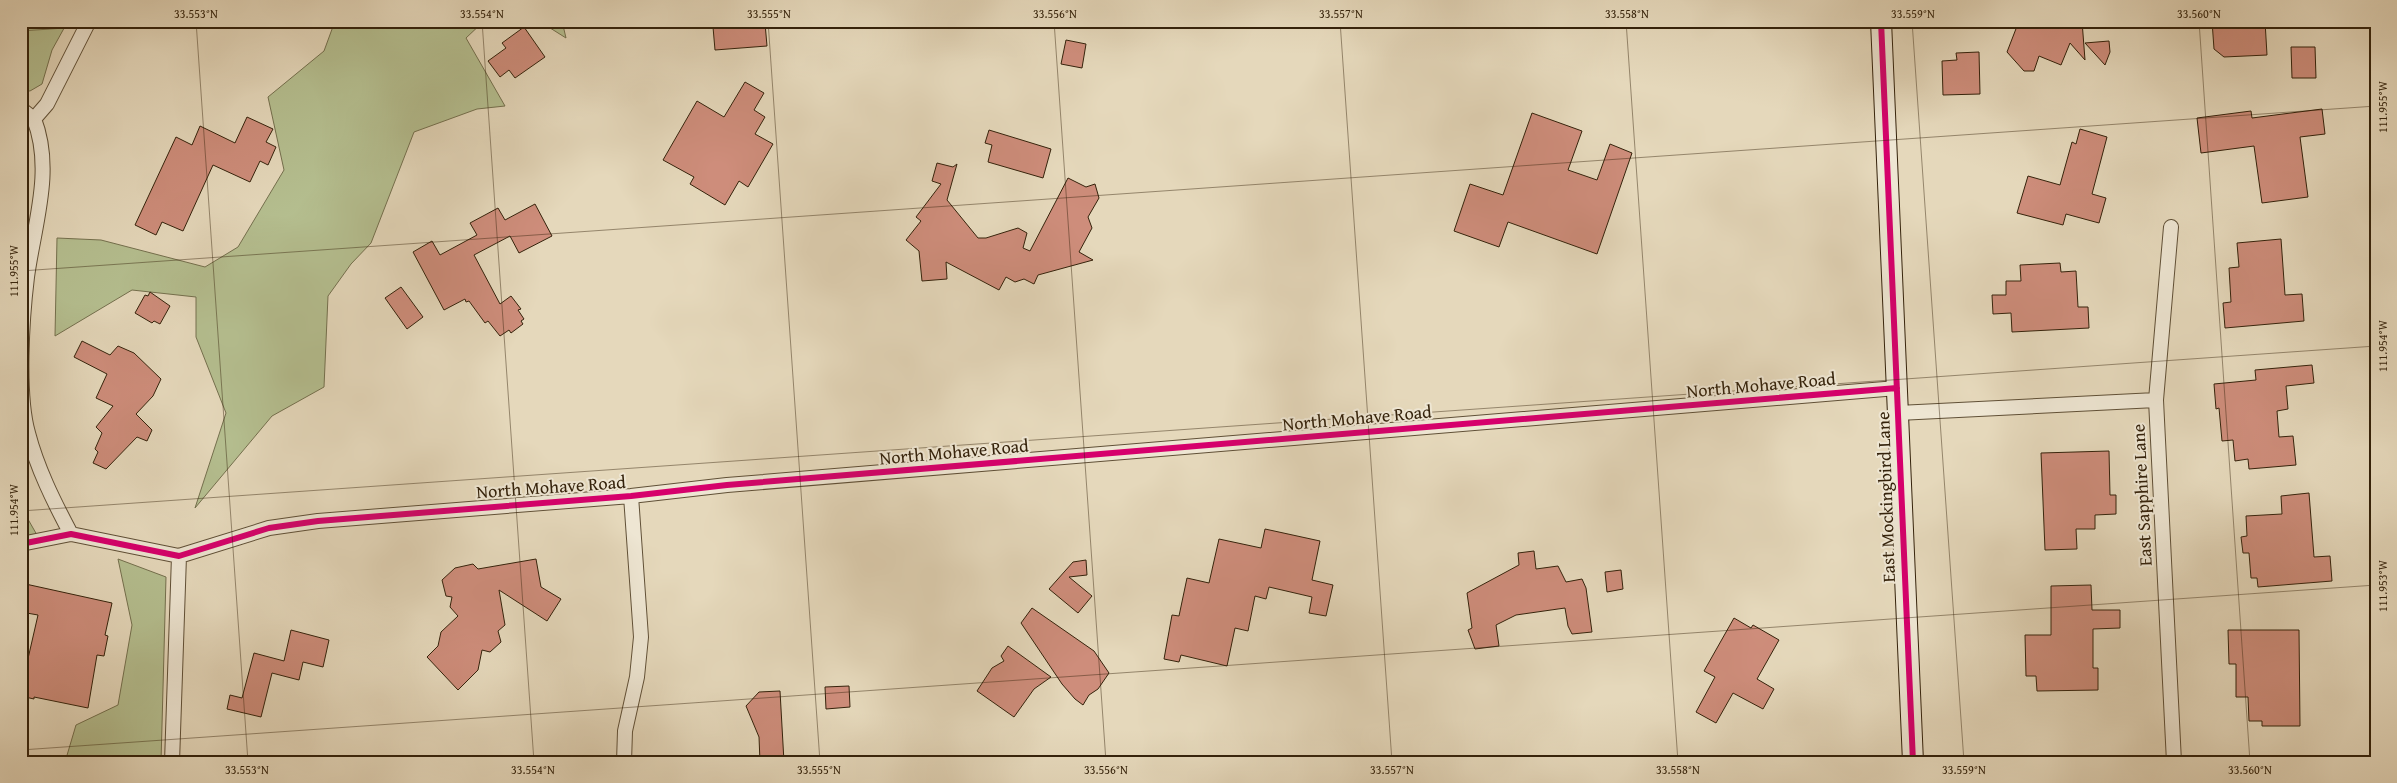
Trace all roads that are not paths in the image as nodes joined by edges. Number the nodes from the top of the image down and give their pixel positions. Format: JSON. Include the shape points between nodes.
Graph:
{"nodes":[{"id":1,"x":89,"y":21,"type":"edge"},
{"id":2,"x":1881,"y":21,"type":"edge"},
{"id":3,"x":21,"y":109,"type":"edge"},
{"id":4,"x":34,"y":119,"type":"junction"},
{"id":5,"x":2171,"y":226,"type":"dead end"},
{"id":6,"x":1897,"y":388,"type":"junction"},
{"id":7,"x":2156,"y":400,"type":"junction"},
{"id":8,"x":1898,"y":413,"type":"junction"},
{"id":9,"x":631,"y":496,"type":"junction"},
{"id":10,"x":71,"y":534,"type":"junction"},
{"id":11,"x":21,"y":544,"type":"edge"},
{"id":12,"x":179,"y":556,"type":"junction"},
{"id":13,"x":172,"y":762,"type":"edge"},
{"id":14,"x":624,"y":762,"type":"edge"},
{"id":15,"x":1913,"y":762,"type":"edge"},
{"id":16,"x":2174,"y":762,"type":"edge"}],
"edges":[{"from":1,"to":4,"type":"street","via":[[47,104]]},
{"from":2,"to":6,"type":"street","name":"East Mockingbird Lane"},
{"from":3,"to":4,"type":"street"},
{"from":4,"to":10,"type":"street","via":[[40,133],[43,175],[24,307],[22,393],[27,432]]},
{"from":5,"to":7,"type":"street","name":"East Sapphire Lane"},
{"from":6,"to":8,"type":"street","name":"East Mockingbird Lane"},
{"from":6,"to":9,"type":"street","name":"North Mohave Road","via":[[727,485]]},
{"from":7,"to":8,"type":"street"},
{"from":7,"to":16,"type":"street","name":"East Sapphire Lane"},
{"from":8,"to":15,"type":"street","name":"East Mockingbird Lane"},
{"from":9,"to":12,"type":"street","name":"North Mohave Road","via":[[318,521],[252,532]]},
{"from":9,"to":14,"type":"street","via":[[641,638],[637,677],[625,731]]},
{"from":10,"to":11,"type":"street","name":"North Mohave Road"},
{"from":10,"to":12,"type":"street","name":"North Mohave Road"},
{"from":12,"to":13,"type":"street"}]}
